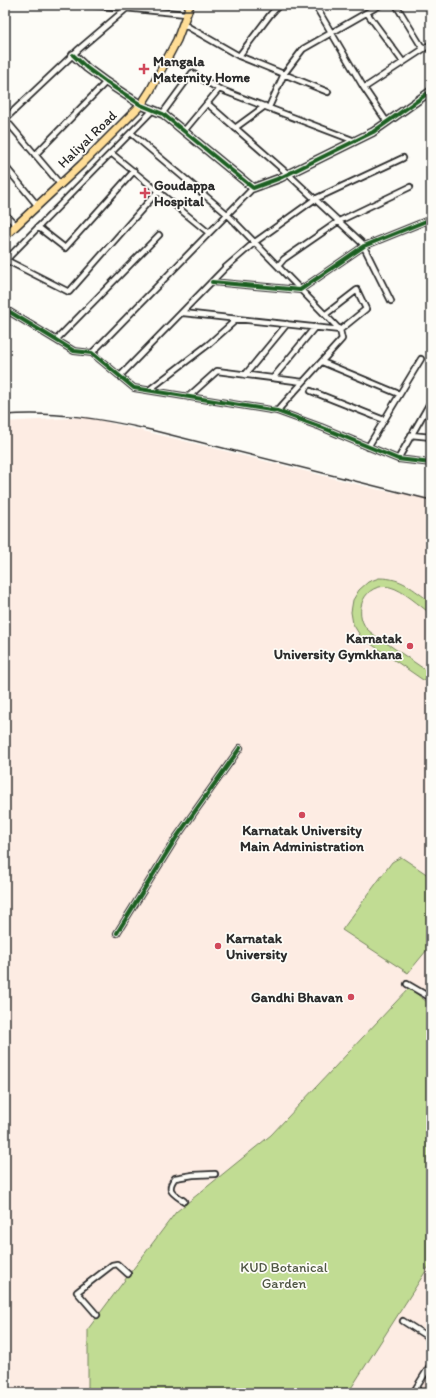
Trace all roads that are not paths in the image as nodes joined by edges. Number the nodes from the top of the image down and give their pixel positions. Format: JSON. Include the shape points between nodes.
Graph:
{"nodes":[{"id":1,"x":93,"y":5,"type":"edge"},
{"id":2,"x":190,"y":5,"type":"edge"},
{"id":3,"x":279,"y":5,"type":"edge"},
{"id":4,"x":315,"y":5,"type":"edge"},
{"id":5,"x":380,"y":5,"type":"edge"},
{"id":6,"x":396,"y":5,"type":"edge"},
{"id":7,"x":109,"y":6,"type":"edge"},
{"id":8,"x":127,"y":8,"type":"junction"},
{"id":9,"x":367,"y":13,"type":"junction"},
{"id":10,"x":186,"y":14,"type":"junction"},
{"id":11,"x":183,"y":24,"type":"junction"},
{"id":12,"x":331,"y":34,"type":"junction"},
{"id":13,"x":431,"y":44,"type":"edge"},
{"id":14,"x":423,"y":49,"type":"junction"},
{"id":15,"x":73,"y":55,"type":"junction"},
{"id":16,"x":239,"y":56,"type":"junction"},
{"id":17,"x":403,"y":62,"type":"junction"},
{"id":18,"x":284,"y":74,"type":"junction"},
{"id":19,"x":106,"y":82,"type":"junction"},
{"id":20,"x":364,"y":88,"type":"junction"},
{"id":21,"x":219,"y":89,"type":"junction"},
{"id":22,"x":431,"y":91,"type":"edge"},
{"id":23,"x":328,"y":92,"type":"dead end"},
{"id":24,"x":208,"y":104,"type":"junction"},
{"id":25,"x":141,"y":105,"type":"junction"},
{"id":26,"x":267,"y":106,"type":"junction"},
{"id":27,"x":153,"y":110,"type":"junction"},
{"id":28,"x":162,"y":114,"type":"junction"},
{"id":29,"x":5,"y":119,"type":"edge"},
{"id":30,"x":387,"y":122,"type":"junction"},
{"id":31,"x":235,"y":128,"type":"junction"},
{"id":32,"x":184,"y":132,"type":"junction"},
{"id":33,"x":131,"y":133,"type":"junction"},
{"id":34,"x":355,"y":141,"type":"junction"},
{"id":35,"x":111,"y":153,"type":"junction"},
{"id":36,"x":35,"y":155,"type":"junction"},
{"id":37,"x":403,"y":158,"type":"dead end"},
{"id":38,"x":5,"y":166,"type":"edge"},
{"id":39,"x":134,"y":171,"type":"junction"},
{"id":40,"x":288,"y":174,"type":"junction"},
{"id":41,"x":60,"y":184,"type":"junction"},
{"id":42,"x":410,"y":187,"type":"dead end"},
{"id":43,"x":253,"y":188,"type":"junction"},
{"id":44,"x":158,"y":191,"type":"junction"},
{"id":45,"x":315,"y":199,"type":"junction"},
{"id":46,"x":37,"y":205,"type":"junction"},
{"id":47,"x":5,"y":214,"type":"edge"},
{"id":48,"x":227,"y":214,"type":"junction"},
{"id":49,"x":431,"y":219,"type":"edge"},
{"id":50,"x":339,"y":221,"type":"junction"},
{"id":51,"x":16,"y":225,"type":"junction"},
{"id":52,"x":38,"y":227,"type":"junction"},
{"id":53,"x":208,"y":233,"type":"junction"},
{"id":54,"x":5,"y":236,"type":"edge"},
{"id":55,"x":159,"y":236,"type":"dead end"},
{"id":56,"x":255,"y":242,"type":"junction"},
{"id":57,"x":364,"y":246,"type":"junction"},
{"id":58,"x":6,"y":261,"type":"edge"},
{"id":59,"x":278,"y":266,"type":"junction"},
{"id":60,"x":212,"y":282,"type":"junction"},
{"id":61,"x":300,"y":290,"type":"junction"},
{"id":62,"x":391,"y":301,"type":"dead end"},
{"id":63,"x":5,"y":309,"type":"edge"},
{"id":64,"x":183,"y":313,"type":"junction"},
{"id":65,"x":326,"y":314,"type":"junction"},
{"id":66,"x":237,"y":319,"type":"junction"},
{"id":67,"x":287,"y":324,"type":"junction"},
{"id":68,"x":315,"y":327,"type":"junction"},
{"id":69,"x":340,"y":330,"type":"junction"},
{"id":70,"x":56,"y":340,"type":"junction"},
{"id":71,"x":92,"y":353,"type":"junction"},
{"id":72,"x":420,"y":359,"type":"dead end"},
{"id":73,"x":322,"y":362,"type":"junction"},
{"id":74,"x":245,"y":375,"type":"junction"},
{"id":75,"x":120,"y":376,"type":"junction"},
{"id":76,"x":273,"y":378,"type":"junction"},
{"id":77,"x":303,"y":382,"type":"junction"},
{"id":78,"x":149,"y":390,"type":"junction"},
{"id":79,"x":311,"y":391,"type":"dead end"},
{"id":80,"x":399,"y":394,"type":"junction"},
{"id":81,"x":188,"y":397,"type":"junction"},
{"id":82,"x":431,"y":401,"type":"edge"},
{"id":83,"x":428,"y":410,"type":"edge"},
{"id":84,"x":277,"y":411,"type":"junction"},
{"id":85,"x":384,"y":420,"type":"junction"},
{"id":86,"x":411,"y":435,"type":"junction"},
{"id":87,"x":431,"y":437,"type":"edge"},
{"id":88,"x":368,"y":447,"type":"junction"},
{"id":89,"x":398,"y":459,"type":"junction"},
{"id":90,"x":431,"y":463,"type":"edge"},
{"id":91,"x":240,"y":748,"type":"dead end"},
{"id":92,"x":117,"y":933,"type":"dead end"},
{"id":93,"x":407,"y":984,"type":"dead end"},
{"id":94,"x":431,"y":998,"type":"edge"},
{"id":95,"x":215,"y":1174,"type":"dead end"},
{"id":96,"x":184,"y":1202,"type":"dead end"},
{"id":97,"x":128,"y":1274,"type":"dead end"},
{"id":98,"x":97,"y":1315,"type":"dead end"},
{"id":99,"x":403,"y":1321,"type":"dead end"},
{"id":100,"x":431,"y":1339,"type":"edge"},
{"id":101,"x":431,"y":1364,"type":"edge"},
{"id":102,"x":413,"y":1393,"type":"edge"}],
"edges":[{"from":1,"to":7,"type":"street"},
{"from":2,"to":10,"type":"main road","name":"Haliyal Road"},
{"from":3,"to":16,"type":"street"},
{"from":4,"to":12,"type":"street"},
{"from":5,"to":9,"type":"street"},
{"from":6,"to":14,"type":"street"},
{"from":7,"to":8,"type":"street"},
{"from":8,"to":10,"type":"street"},
{"from":8,"to":15,"type":"street"},
{"from":9,"to":12,"type":"street"},
{"from":9,"to":17,"type":"street"},
{"from":10,"to":11,"type":"main road","name":"Haliyal Road"},
{"from":11,"to":16,"type":"street"},
{"from":11,"to":25,"type":"main road","name":"Haliyal Road","via":[[177,40]]},
{"from":12,"to":18,"type":"street","via":[[303,49]]},
{"from":12,"to":20,"type":"street"},
{"from":13,"to":14,"type":"street"},
{"from":14,"to":17,"type":"street"},
{"from":15,"to":19,"type":"street"},
{"from":15,"to":29,"type":"street"},
{"from":16,"to":18,"type":"street"},
{"from":17,"to":20,"type":"street"},
{"from":18,"to":23,"type":"street"},
{"from":18,"to":26,"type":"street"},
{"from":19,"to":25,"type":"street"},
{"from":19,"to":36,"type":"street"},
{"from":20,"to":30,"type":"street"},
{"from":21,"to":24,"type":"street"},
{"from":21,"to":26,"type":"street"},
{"from":21,"to":28,"type":"street","via":[[192,73]]},
{"from":22,"to":30,"type":"street"},
{"from":24,"to":31,"type":"street"},
{"from":24,"to":32,"type":"street"},
{"from":25,"to":27,"type":"street"},
{"from":25,"to":41,"type":"main road","name":"Haliyal Road"},
{"from":26,"to":31,"type":"street"},
{"from":26,"to":34,"type":"street"},
{"from":27,"to":28,"type":"street"},
{"from":27,"to":33,"type":"street"},
{"from":28,"to":32,"type":"street"},
{"from":29,"to":36,"type":"street"},
{"from":30,"to":34,"type":"street"},
{"from":31,"to":40,"type":"street"},
{"from":32,"to":43,"type":"street"},
{"from":33,"to":35,"type":"street"},
{"from":33,"to":48,"type":"street"},
{"from":34,"to":40,"type":"street"},
{"from":35,"to":39,"type":"street"},
{"from":35,"to":52,"type":"street"},
{"from":36,"to":41,"type":"street"},
{"from":37,"to":45,"type":"street"},
{"from":38,"to":46,"type":"street"},
{"from":39,"to":44,"type":"street"},
{"from":39,"to":52,"type":"street","via":[[65,248]]},
{"from":40,"to":43,"type":"street"},
{"from":40,"to":45,"type":"street"},
{"from":41,"to":46,"type":"main road","name":"Haliyal Road"},
{"from":42,"to":50,"type":"street"},
{"from":43,"to":48,"type":"street"},
{"from":44,"to":53,"type":"street"},
{"from":44,"to":58,"type":"street","via":[[69,292]]},
{"from":45,"to":50,"type":"street"},
{"from":45,"to":56,"type":"street"},
{"from":46,"to":51,"type":"main road","name":"Haliyal Road"},
{"from":47,"to":51,"type":"street"},
{"from":48,"to":53,"type":"street"},
{"from":48,"to":56,"type":"street"},
{"from":49,"to":57,"type":"street"},
{"from":50,"to":57,"type":"street"},
{"from":50,"to":59,"type":"street","via":[[284,259]]},
{"from":51,"to":54,"type":"main road","name":"Haliyal Road"},
{"from":52,"to":58,"type":"street"},
{"from":53,"to":71,"type":"street"},
{"from":55,"to":70,"type":"street"},
{"from":56,"to":59,"type":"street"},
{"from":56,"to":60,"type":"street"},
{"from":57,"to":61,"type":"street"},
{"from":57,"to":62,"type":"street"},
{"from":59,"to":61,"type":"street"},
{"from":60,"to":61,"type":"street"},
{"from":60,"to":64,"type":"street"},
{"from":61,"to":65,"type":"street"},
{"from":63,"to":70,"type":"street"},
{"from":64,"to":66,"type":"street"},
{"from":64,"to":75,"type":"street"},
{"from":65,"to":69,"type":"street"},
{"from":65,"to":69,"type":"street","via":[[357,290],[366,309]]},
{"from":66,"to":67,"type":"street"},
{"from":66,"to":78,"type":"street"},
{"from":67,"to":68,"type":"street"},
{"from":67,"to":74,"type":"street"},
{"from":68,"to":69,"type":"street"},
{"from":68,"to":76,"type":"street"},
{"from":69,"to":73,"type":"street","via":[[342,339]]},
{"from":70,"to":71,"type":"street","via":[[74,351]]},
{"from":71,"to":75,"type":"street"},
{"from":72,"to":80,"type":"street"},
{"from":73,"to":77,"type":"street"},
{"from":73,"to":80,"type":"street"},
{"from":74,"to":76,"type":"street"},
{"from":74,"to":81,"type":"street","via":[[217,371]]},
{"from":75,"to":78,"type":"street","via":[[134,388]]},
{"from":76,"to":77,"type":"street"},
{"from":77,"to":84,"type":"street"},
{"from":78,"to":81,"type":"street"},
{"from":79,"to":85,"type":"street"},
{"from":80,"to":85,"type":"street"},
{"from":81,"to":84,"type":"street"},
{"from":82,"to":83,"type":"street"},
{"from":83,"to":86,"type":"street"},
{"from":84,"to":88,"type":"street"},
{"from":85,"to":88,"type":"street"},
{"from":86,"to":87,"type":"street"},
{"from":86,"to":89,"type":"street"},
{"from":88,"to":89,"type":"street"},
{"from":89,"to":90,"type":"street"},
{"from":91,"to":92,"type":"street","via":[[176,838]]},
{"from":93,"to":94,"type":"street"},
{"from":95,"to":96,"type":"street","via":[[193,1174],[175,1178],[170,1189]]},
{"from":97,"to":98,"type":"street","via":[[117,1264],[112,1265],[77,1292]]},
{"from":99,"to":100,"type":"street"},
{"from":101,"to":102,"type":"street"}]}
